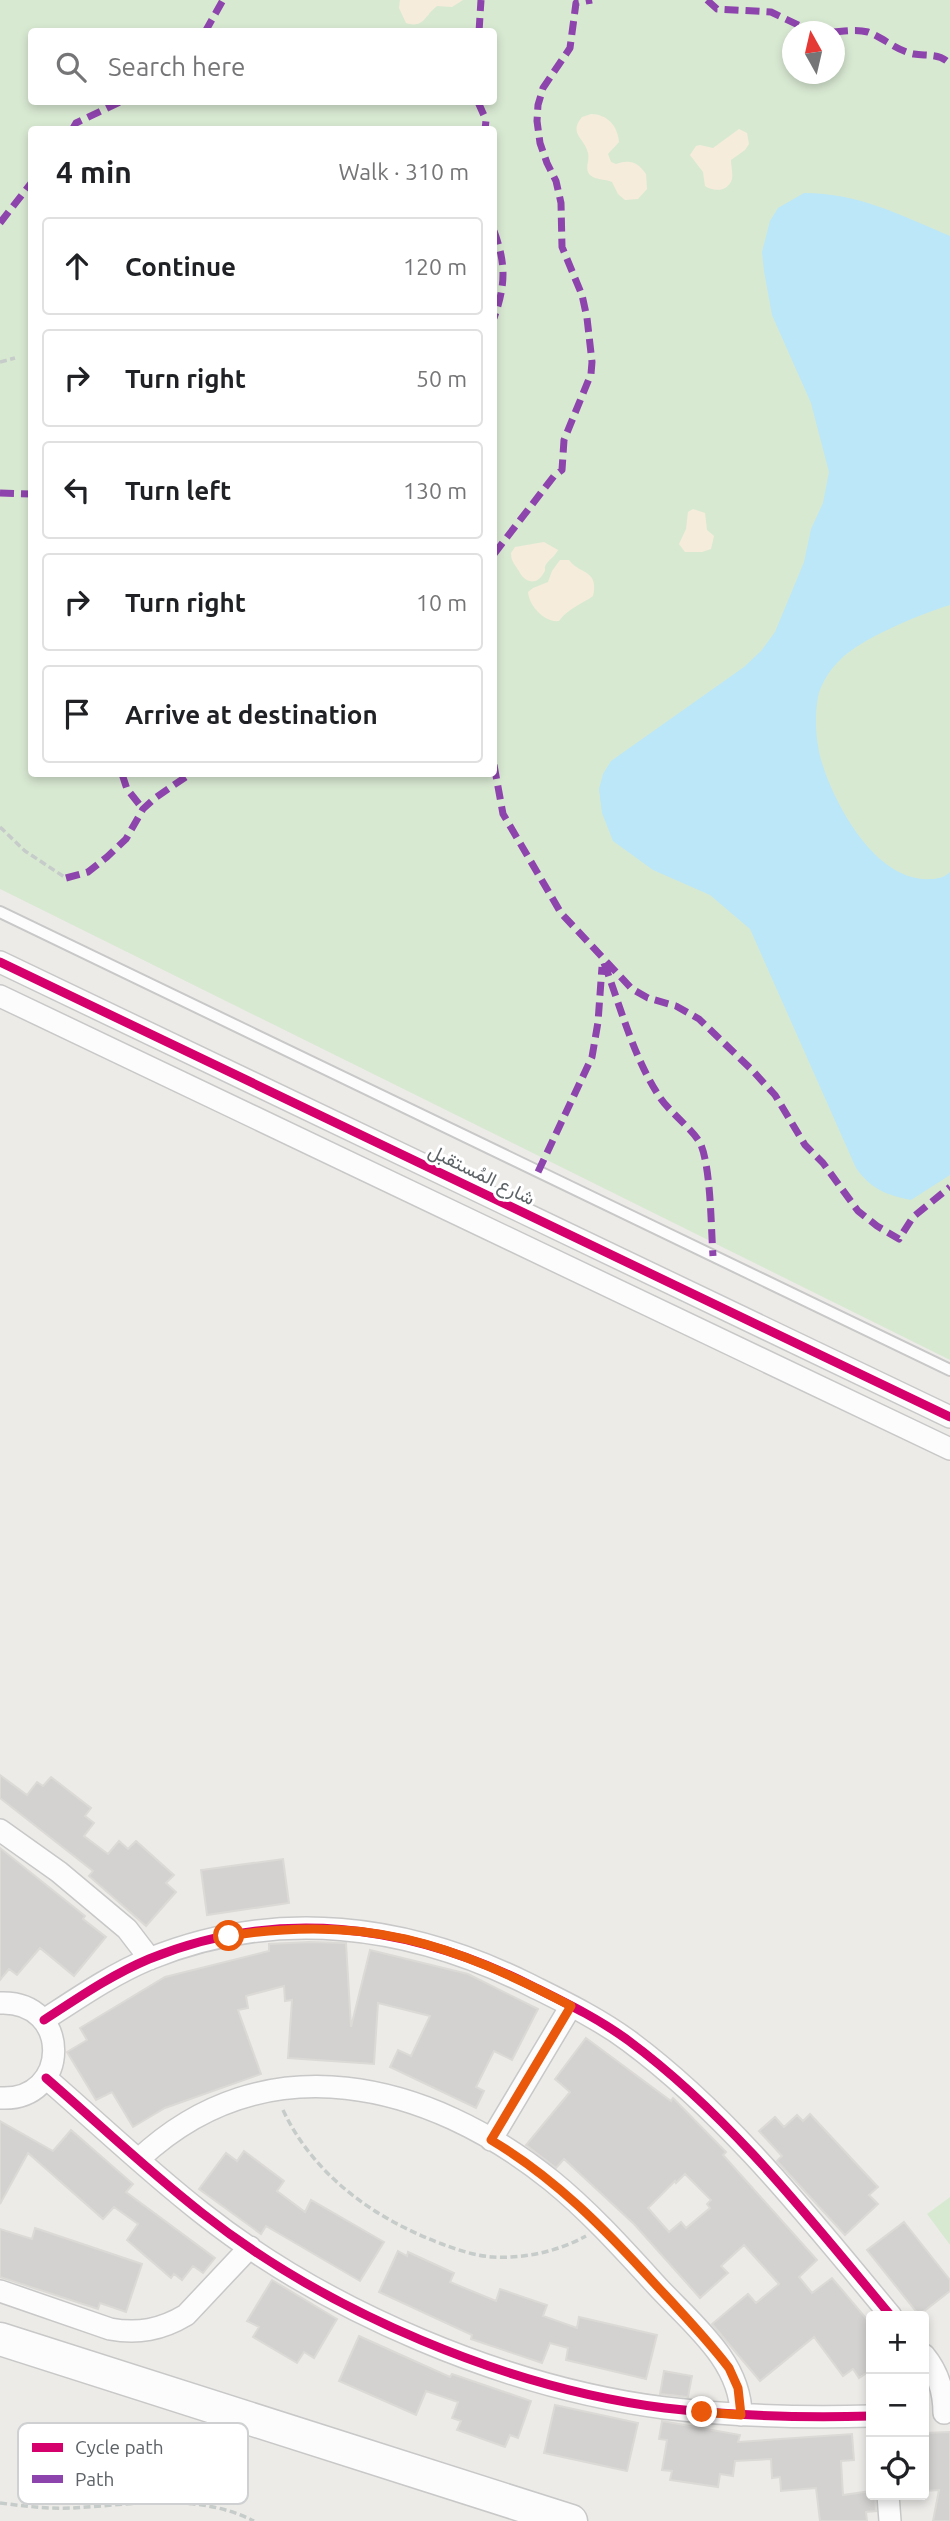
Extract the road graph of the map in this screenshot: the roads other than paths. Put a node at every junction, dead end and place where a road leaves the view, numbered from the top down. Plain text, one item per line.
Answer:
1 (0, 912) edge
2 (0, 962) edge
3 (0, 996) edge
4 (950, 1370) edge
5 (950, 1416) edge
6 (950, 1449) edge
7 (0, 1830) edge
8 (150, 1959) junction
9 (0, 2003) edge
10 (571, 2006) junction
11 (44, 2020) junction
12 (46, 2078) junction
13 (0, 2098) edge
14 (491, 2140) junction
15 (139, 2159) junction
16 (250, 2247) junction
17 (0, 2291) edge
18 (887, 2311) edge
19 (0, 2339) edge
20 (929, 2362) edge
21 (939, 2413) edge
22 (741, 2415) junction
23 (866, 2416) edge
24 (888, 2500) edge
25 (571, 2521) edge
26 (890, 2521) edge

1 - 4 lane
2 - 5 street, شارع المُستقبل
3 - 6 street
7 - 8 street
8 - 10 street
8 - 11 street
9 - 11 street
10 - 14 street
10 - 18 street
11 - 12 street
12 - 13 street
12 - 15 street
14 - 15 street
14 - 22 street
15 - 16 street
16 - 17 street
16 - 22 street
19 - 25 street
20 - 21 street
22 - 23 street
24 - 26 street

